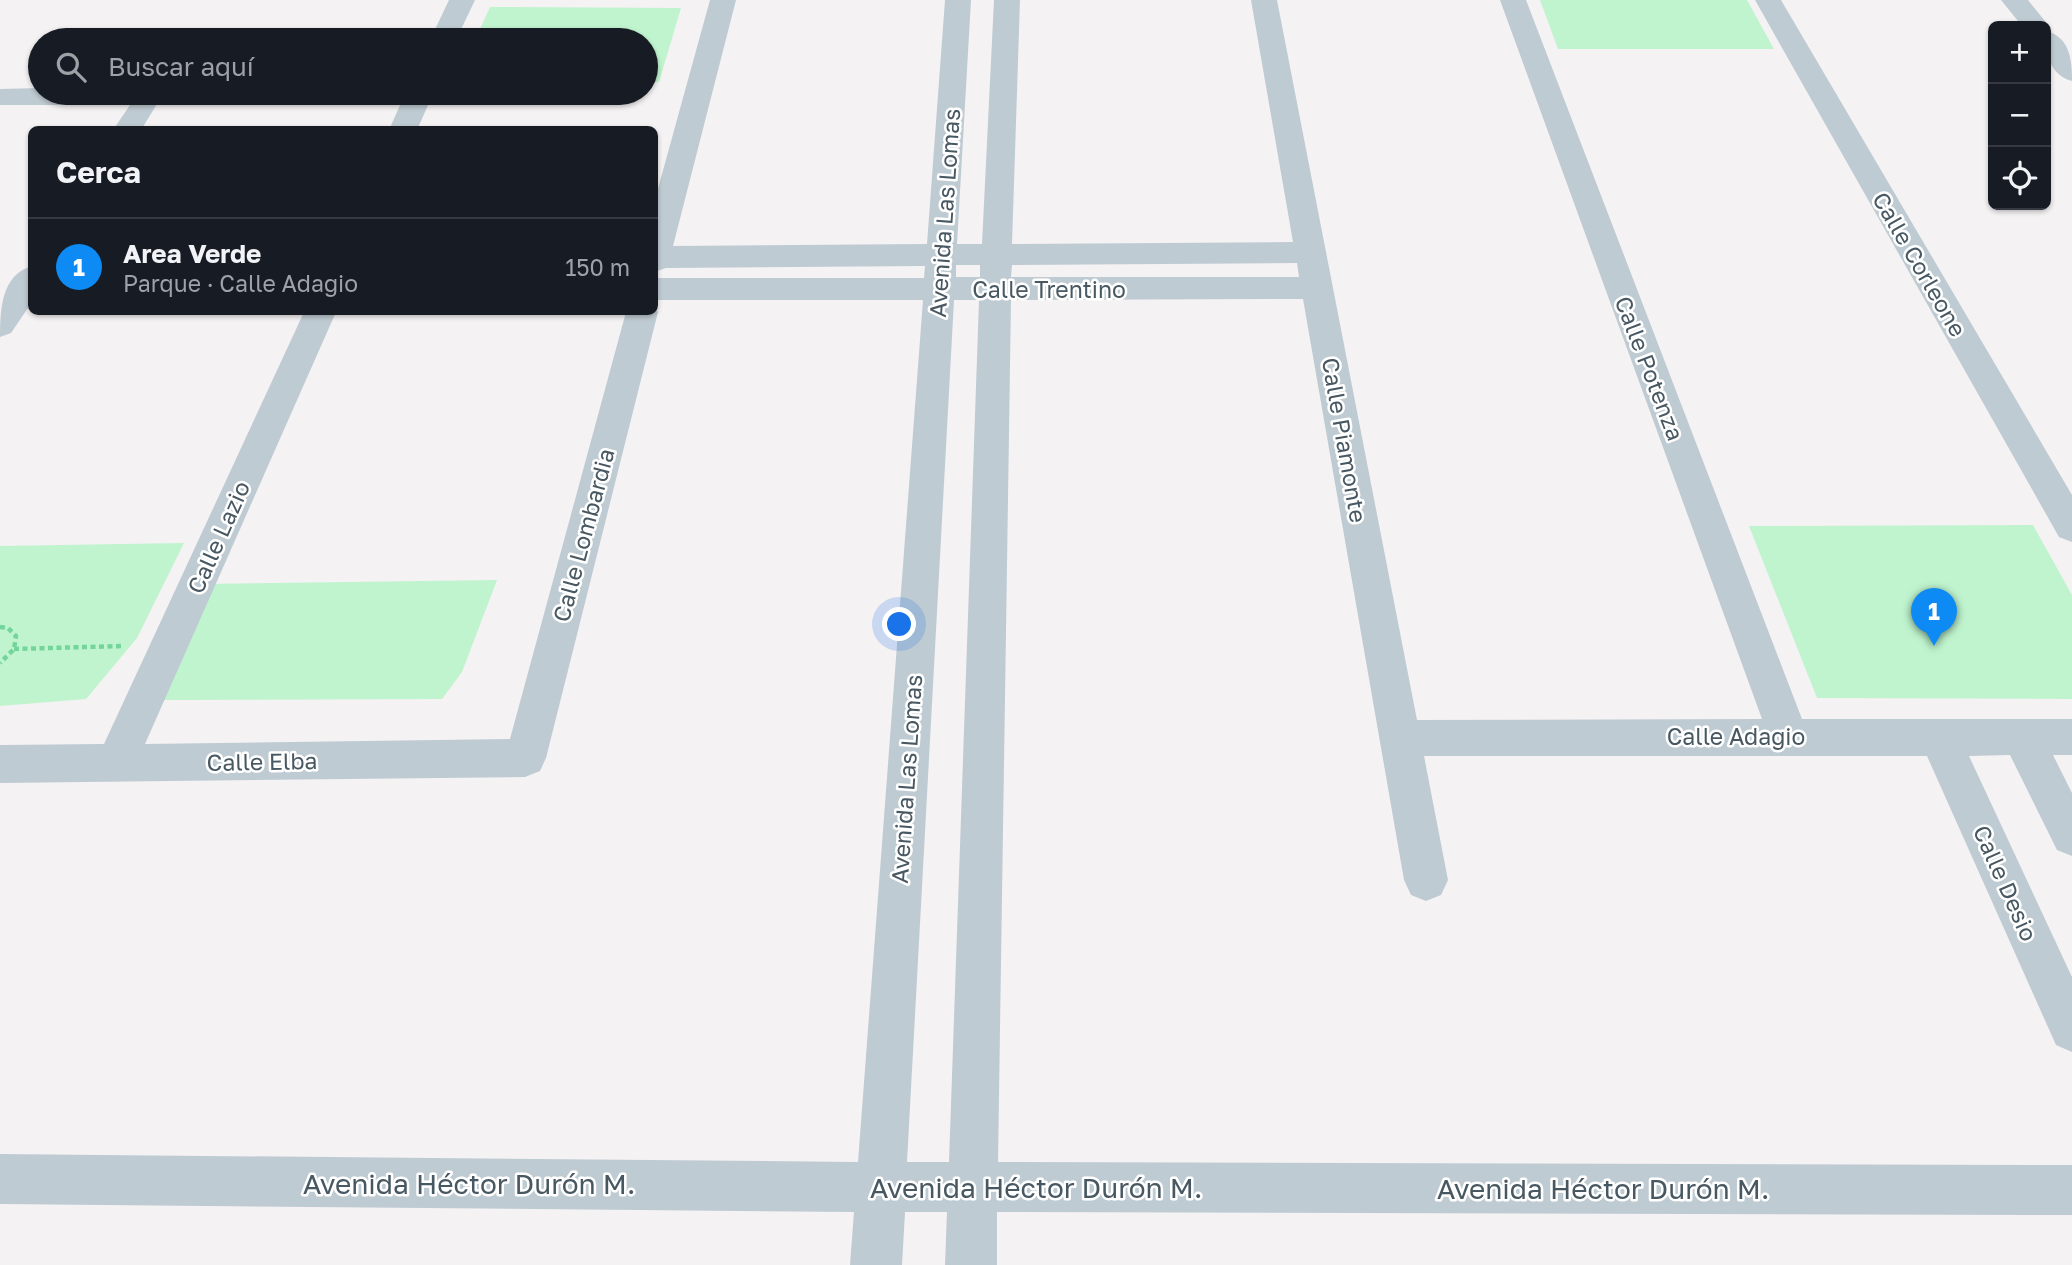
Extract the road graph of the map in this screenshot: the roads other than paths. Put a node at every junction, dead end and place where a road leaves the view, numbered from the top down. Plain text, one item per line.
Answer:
1 (461, 0) edge
2 (723, 0) edge
3 (958, 0) edge
4 (1007, 0) edge
5 (1264, 0) edge
6 (1513, 0) edge
7 (1768, 0) edge
8 (2014, 0) edge
9 (2032, 21) edge
10 (448, 28) edge
11 (2051, 46) edge
12 (2072, 74) edge
13 (0, 97) edge
14 (28, 97) edge
15 (143, 105) edge
16 (414, 105) edge
17 (130, 126) edge
18 (405, 126) edge
19 (658, 248) edge
20 (1310, 253) junction
21 (658, 259) edge
22 (940, 272) junction
23 (996, 272) junction
24 (28, 282) edge
25 (1317, 288) junction
26 (658, 289) edge
27 (319, 315) edge
28 (641, 315) edge
29 (0, 325) edge
30 (2072, 527) edge
31 (1788, 735) junction
32 (1939, 736) junction
33 (2022, 737) junction
34 (2072, 737) edge
35 (1400, 738) junction
36 (525, 758) joint
37 (116, 763) junction
38 (0, 764) edge
39 (2072, 836) edge
40 (1426, 880) dead end
41 (2072, 1029) edge
42 (0, 1179) edge
43 (972, 1186) junction
44 (879, 1187) junction
45 (2072, 1189) edge
46 (876, 1265) edge
47 (971, 1265) edge

1 - 10 street
2 - 19 street
3 - 22 street, Avenida Las Lomas
4 - 23 street
5 - 20 street, Calle Piamonte
6 - 31 street, Calle Potenza
7 - 30 street, Calle Corleone
8 - 9 street
11 - 12 street
13 - 14 street
15 - 17 street
16 - 18 street
20 - 23 street, Calle Trentino
20 - 25 street, Calle Piamonte
21 - 22 street, Calle Trentino
22 - 23 street, Calle Trentino
22 - 26 street, Calle Trentino
22 - 44 street, Avenida Las Lomas
23 - 25 street, Calle Trentino
23 - 43 street
24 - 29 street
25 - 35 street, Calle Piamonte
27 - 37 street, Calle Lazio
28 - 36 street, Calle Lombardia
31 - 32 street, Calle Adagio
31 - 35 street, Calle Adagio
32 - 33 street, Calle Adagio
32 - 41 street, Calle Desio
33 - 34 street, Calle Adagio
33 - 39 street
35 - 40 street, Calle Piamonte
36 - 37 street, Calle Elba
37 - 38 street, Calle Elba
42 - 44 street, Avenida Héctor Durón M.
43 - 44 street, Avenida Héctor Durón M.
43 - 45 street, Avenida Héctor Durón M.
43 - 47 street
44 - 46 street, Avenida Las Lomas

